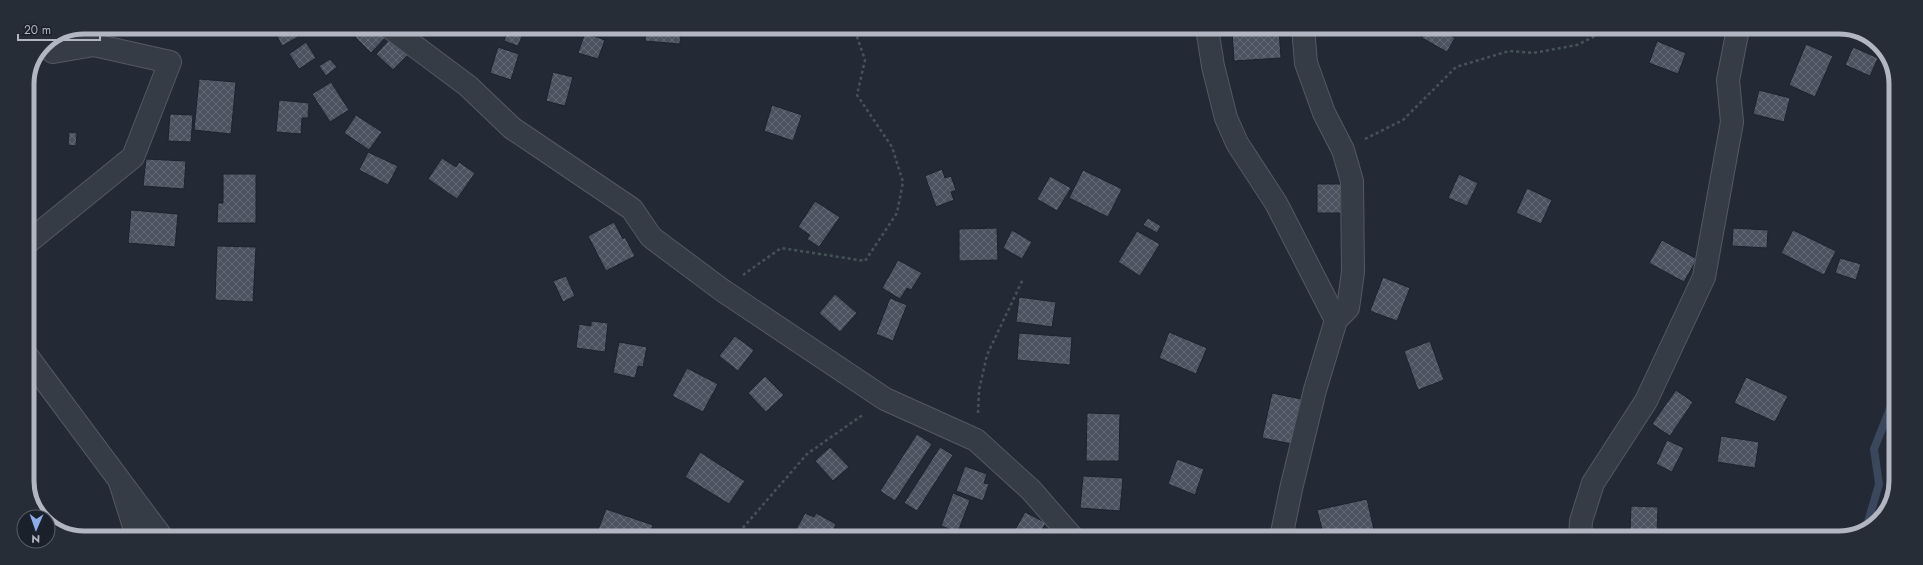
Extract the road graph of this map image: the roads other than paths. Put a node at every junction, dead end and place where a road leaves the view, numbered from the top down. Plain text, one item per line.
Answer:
1 (398, 34) edge
2 (1208, 34) edge
3 (1304, 34) edge
4 (1737, 34) edge
5 (53, 52) dead end
6 (34, 237) edge
7 (1336, 320) junction
8 (34, 365) edge
9 (119, 480) junction
10 (135, 531) edge
11 (157, 531) edge
12 (1067, 531) edge
13 (1282, 531) edge
14 (1580, 531) edge

1 - 12 street
2 - 7 street
3 - 7 street
4 - 14 street
5 - 6 street
7 - 13 street
8 - 9 street
9 - 10 street
9 - 11 street

